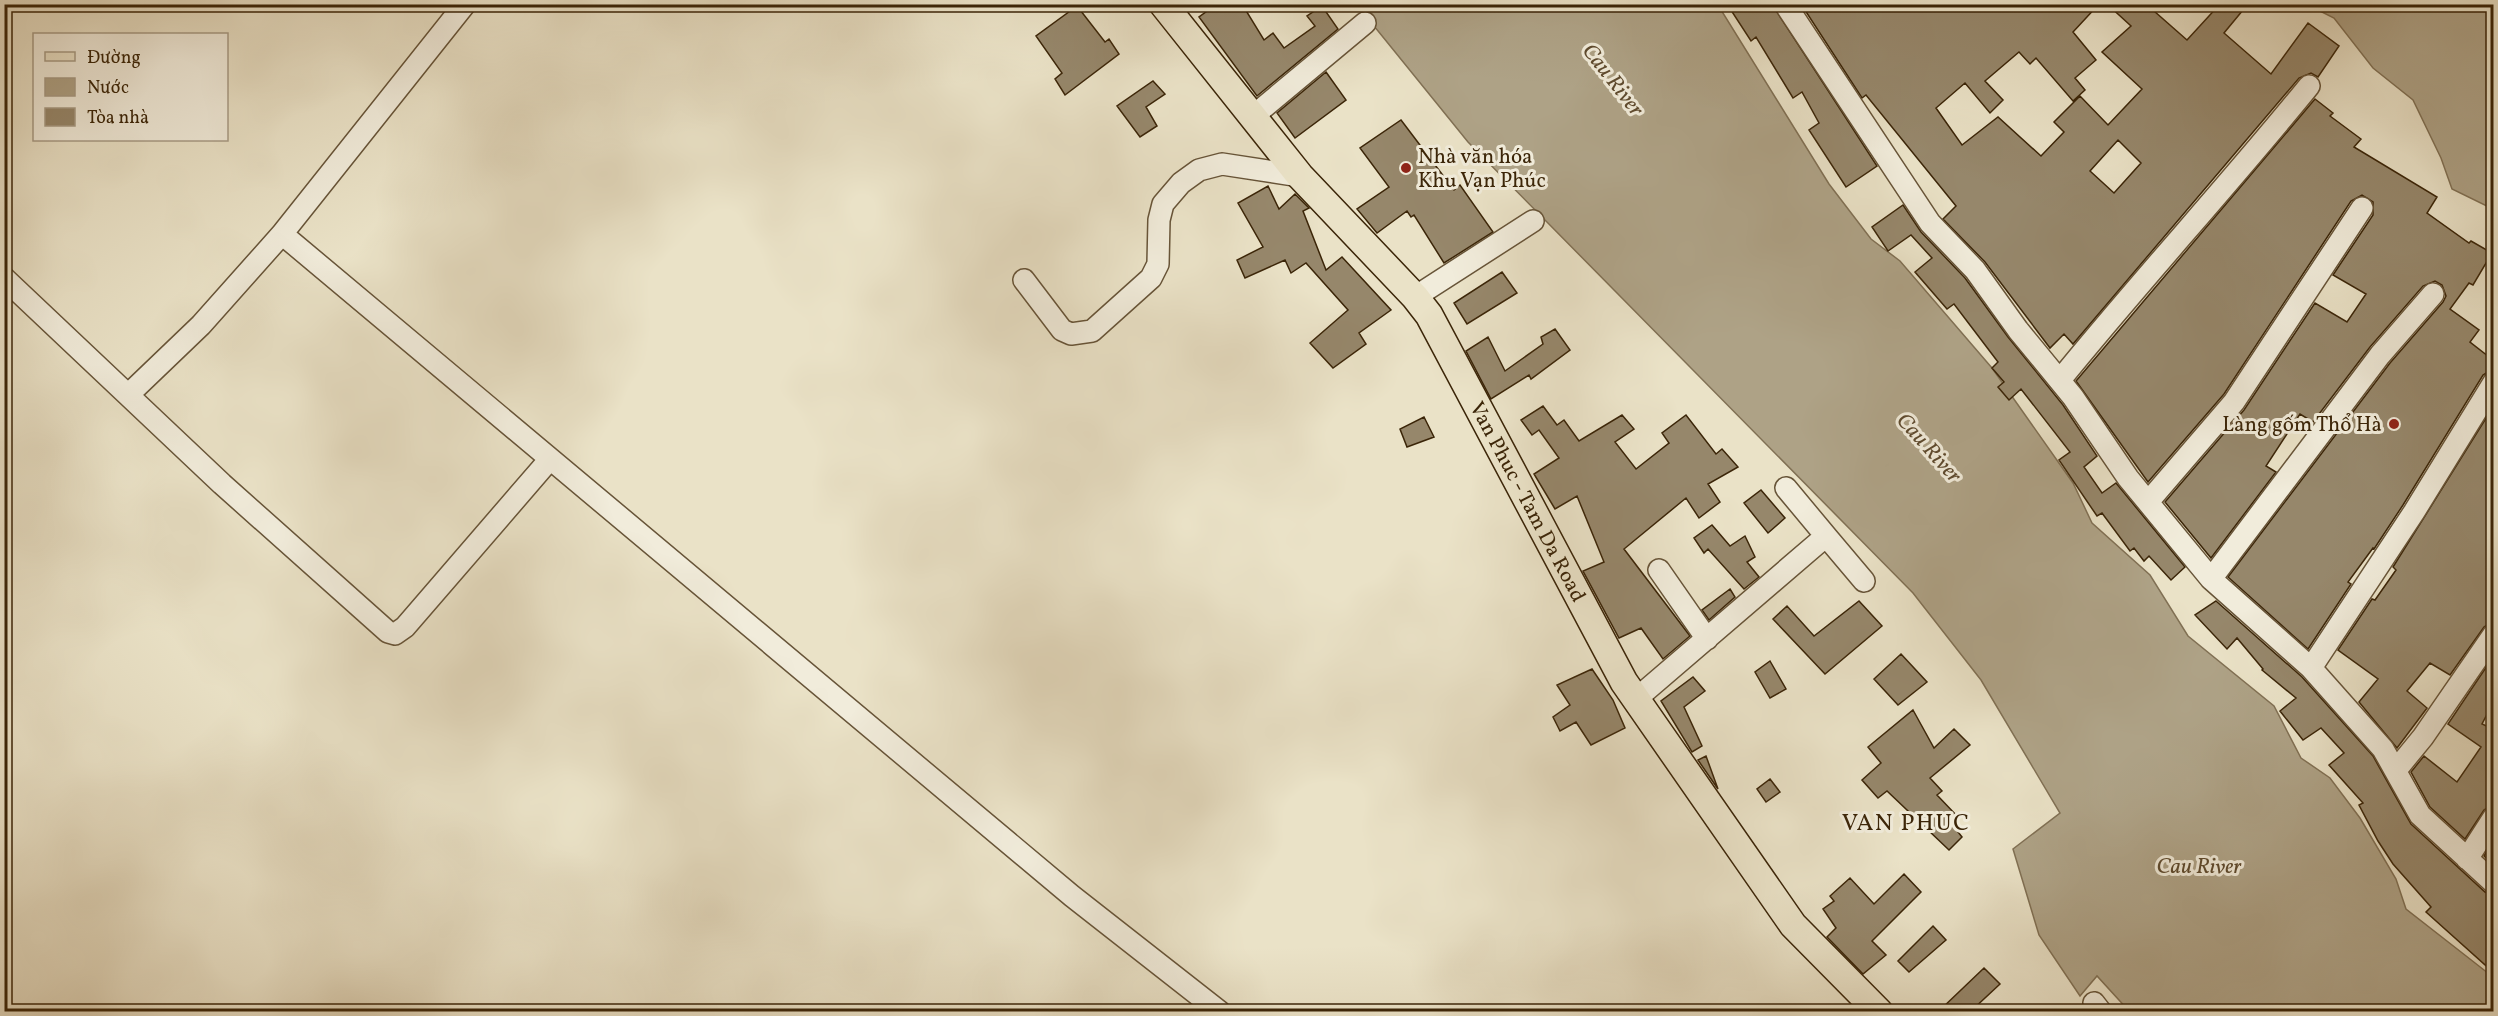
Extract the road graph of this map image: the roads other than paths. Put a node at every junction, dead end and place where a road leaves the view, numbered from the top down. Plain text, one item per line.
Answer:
1 (465, 4) edge
2 (1163, 4) edge
3 (1785, 4) edge
4 (1365, 23) dead end
5 (2309, 86) dead end
6 (1252, 117) junction
7 (1300, 176) junction
8 (2362, 208) dead end
9 (1533, 221) dead end
10 (282, 234) junction
11 (4, 278) edge
12 (1024, 280) dead end
13 (2433, 294) dead end
14 (1415, 297) junction
15 (2060, 380) junction
16 (2493, 382) edge
17 (128, 395) junction
18 (550, 459) junction
19 (1786, 488) dead end
20 (2148, 502) junction
21 (1826, 536) junction
22 (1659, 570) dead end
23 (2211, 579) junction
24 (1864, 581) dead end
25 (2493, 634) edge
26 (1707, 639) junction
27 (2311, 668) junction
28 (1636, 699) junction
29 (2396, 770) junction
30 (2493, 817) edge
31 (2467, 859) junction
32 (2493, 884) edge
33 (1220, 1011) edge
34 (1879, 1011) edge

1 - 10 street
2 - 6 main road, Van Phuc - Tam Da Road
3 - 15 street
4 - 6 street
5 - 15 street
6 - 7 main road, Van Phuc - Tam Da Road
7 - 12 street
7 - 14 main road, Van Phuc - Tam Da Road
8 - 20 street
9 - 14 street
10 - 17 street
10 - 18 street
11 - 17 street
13 - 23 street
14 - 28 main road, Van Phuc - Tam Da Road
15 - 20 street
16 - 27 street
17 - 18 street
18 - 33 street
19 - 21 street
20 - 23 street
21 - 24 street
21 - 26 street
22 - 26 street
23 - 27 street
25 - 29 street
26 - 28 street
27 - 29 street
28 - 34 main road, Van Phuc - Tam Da Road
29 - 31 street
30 - 31 street
31 - 32 street

